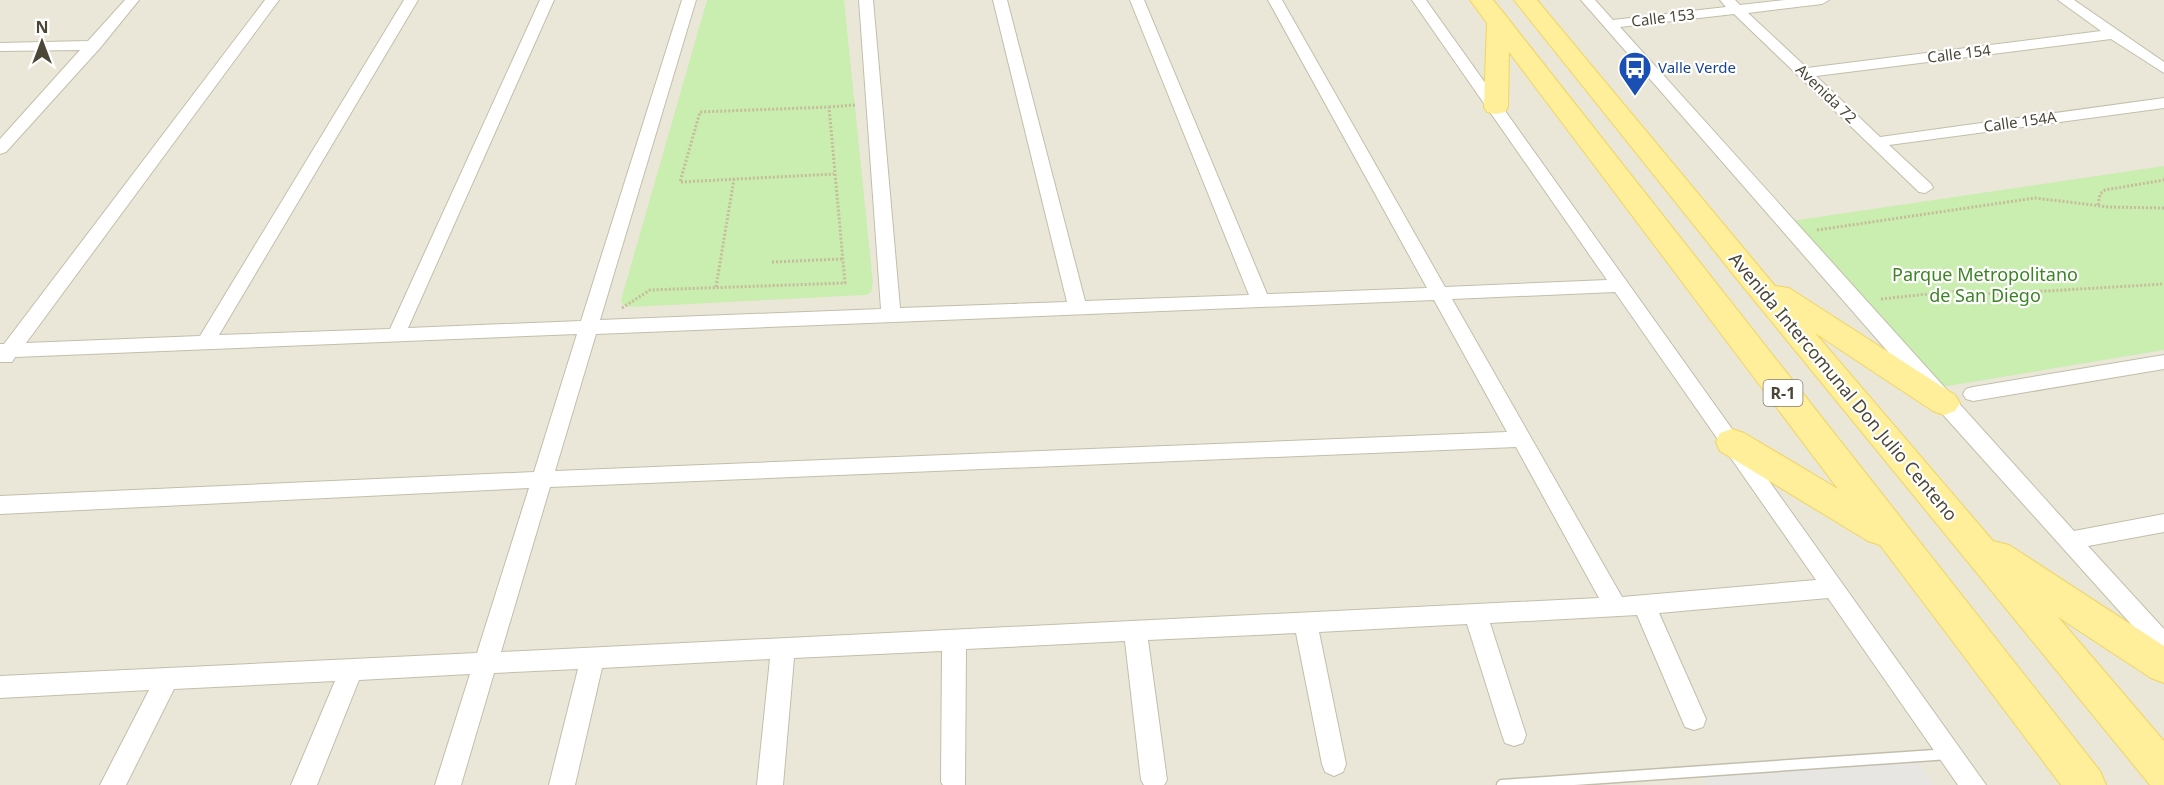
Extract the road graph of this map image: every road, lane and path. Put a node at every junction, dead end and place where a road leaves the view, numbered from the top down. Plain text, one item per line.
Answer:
1 (132, 0) edge
2 (272, 0) edge
3 (411, 0) edge
4 (547, 0) edge
5 (689, 0) edge
6 (866, 0) edge
7 (999, 0) edge
8 (1137, 0) edge
9 (1275, 0) edge
10 (1419, 0) edge
11 (1526, 0) edge
12 (1588, 0) edge
13 (1822, 0) edge
14 (2065, 0) edge
15 (1732, 5) edge
16 (1489, 11) edge
17 (1611, 24) junction
18 (2114, 34) junction
19 (95, 45) junction
20 (0, 47) edge
21 (2164, 69) edge
22 (1804, 73) junction
23 (2164, 103) edge
24 (874, 104) junction
25 (829, 107) junction
26 (1496, 107) junction
27 (6, 135) edge
28 (1877, 142) junction
29 (0, 149) edge
30 (834, 174) junction
31 (734, 179) junction
32 (2164, 180) edge
33 (1925, 188) dead end
34 (2098, 205) junction
35 (2164, 208) edge
36 (1795, 233) junction
37 (842, 258) junction
38 (772, 262) dead end
39 (1751, 277) junction
40 (2164, 284) edge
41 (1620, 286) junction
42 (716, 287) junction
43 (1440, 293) junction
44 (1260, 300) junction
45 (1855, 302) junction
46 (1078, 308) junction
47 (891, 315) junction
48 (590, 327) junction
49 (396, 335) junction
50 (206, 342) junction
51 (3, 355) edge
52 (2164, 362) edge
53 (1973, 394) dead end
54 (1944, 403) junction
55 (1521, 439) junction
56 (1732, 442) junction
57 (543, 479) junction
58 (0, 505) edge
59 (2164, 523) edge
60 (1964, 532) junction
61 (1895, 540) junction
62 (2070, 541) junction
63 (1834, 588) junction
64 (1644, 604) junction
65 (1616, 607) junction
66 (1475, 613) junction
67 (1305, 621) junction
68 (1135, 630) junction
69 (954, 639) junction
70 (2164, 645) edge
71 (783, 647) junction
72 (593, 656) junction
73 (488, 662) junction
74 (2164, 666) edge
75 (352, 669) junction
76 (167, 679) junction
77 (0, 687) edge
78 (1694, 719) dead end
79 (1514, 735) dead end
80 (1951, 753) junction
81 (1334, 764) dead end
82 (2164, 771) edge
83 (1154, 780) dead end
84 (954, 782) dead end
85 (113, 785) edge
86 (304, 785) edge
87 (448, 785) edge
88 (562, 785) edge
89 (770, 785) edge
90 (1502, 785) edge
91 (1973, 785) edge
92 (2086, 785) edge

1 - 19 street
2 - 51 street
3 - 50 street
4 - 49 street
5 - 48 street
6 - 24 street
7 - 46 street
8 - 44 street
9 - 43 street
10 - 26 street
11 - 39 main road, Avenida Intercomunal Don Julio Centeno / R-1
12 - 17 street
13 - 15 street, Calle 153
14 - 18 street
15 - 17 street, Calle 153
15 - 22 street, Avenida 72
16 - 26 main road
16 - 61 main road, R-1
17 - 36 street
18 - 21 street
18 - 22 street, Calle 154
19 - 20 street
19 - 27 street
22 - 28 street, Avenida 72
23 - 28 street, Calle 154A
24 - 25 path
24 - 47 street
25 - 30 path
25 - 31 path
26 - 41 street
27 - 29 street
28 - 33 street, Avenida 72
30 - 31 path
30 - 37 path
31 - 42 path
32 - 34 path
34 - 35 path
34 - 36 path
36 - 45 street
37 - 38 path
37 - 42 path
39 - 54 main road
39 - 60 main road, Avenida Intercomunal Don Julio Centeno / R-1
40 - 45 path
41 - 43 street
41 - 56 street
42 - 48 path
43 - 44 street
43 - 55 street
44 - 46 street
45 - 54 street
46 - 47 street
47 - 48 street
48 - 49 street
48 - 57 street
49 - 50 street
50 - 51 street
52 - 53 street
54 - 62 street
55 - 57 street
55 - 65 street
56 - 61 main road
56 - 63 street
57 - 58 street
57 - 73 street
59 - 62 street
60 - 74 main road
60 - 82 main road, Avenida Intercomunal Don Julio Centeno / R-1
61 - 92 main road, R-1
62 - 70 street
63 - 64 street
63 - 80 street
64 - 65 street
64 - 78 street
65 - 66 street
66 - 67 street
66 - 79 street
67 - 68 street
67 - 81 street
68 - 69 street
68 - 83 street
69 - 71 street
69 - 84 street
71 - 72 street
71 - 89 street
72 - 73 street
72 - 88 street
73 - 75 street
73 - 87 street
75 - 76 street
75 - 86 street
76 - 77 street
76 - 85 street
80 - 90 lane
80 - 91 street

